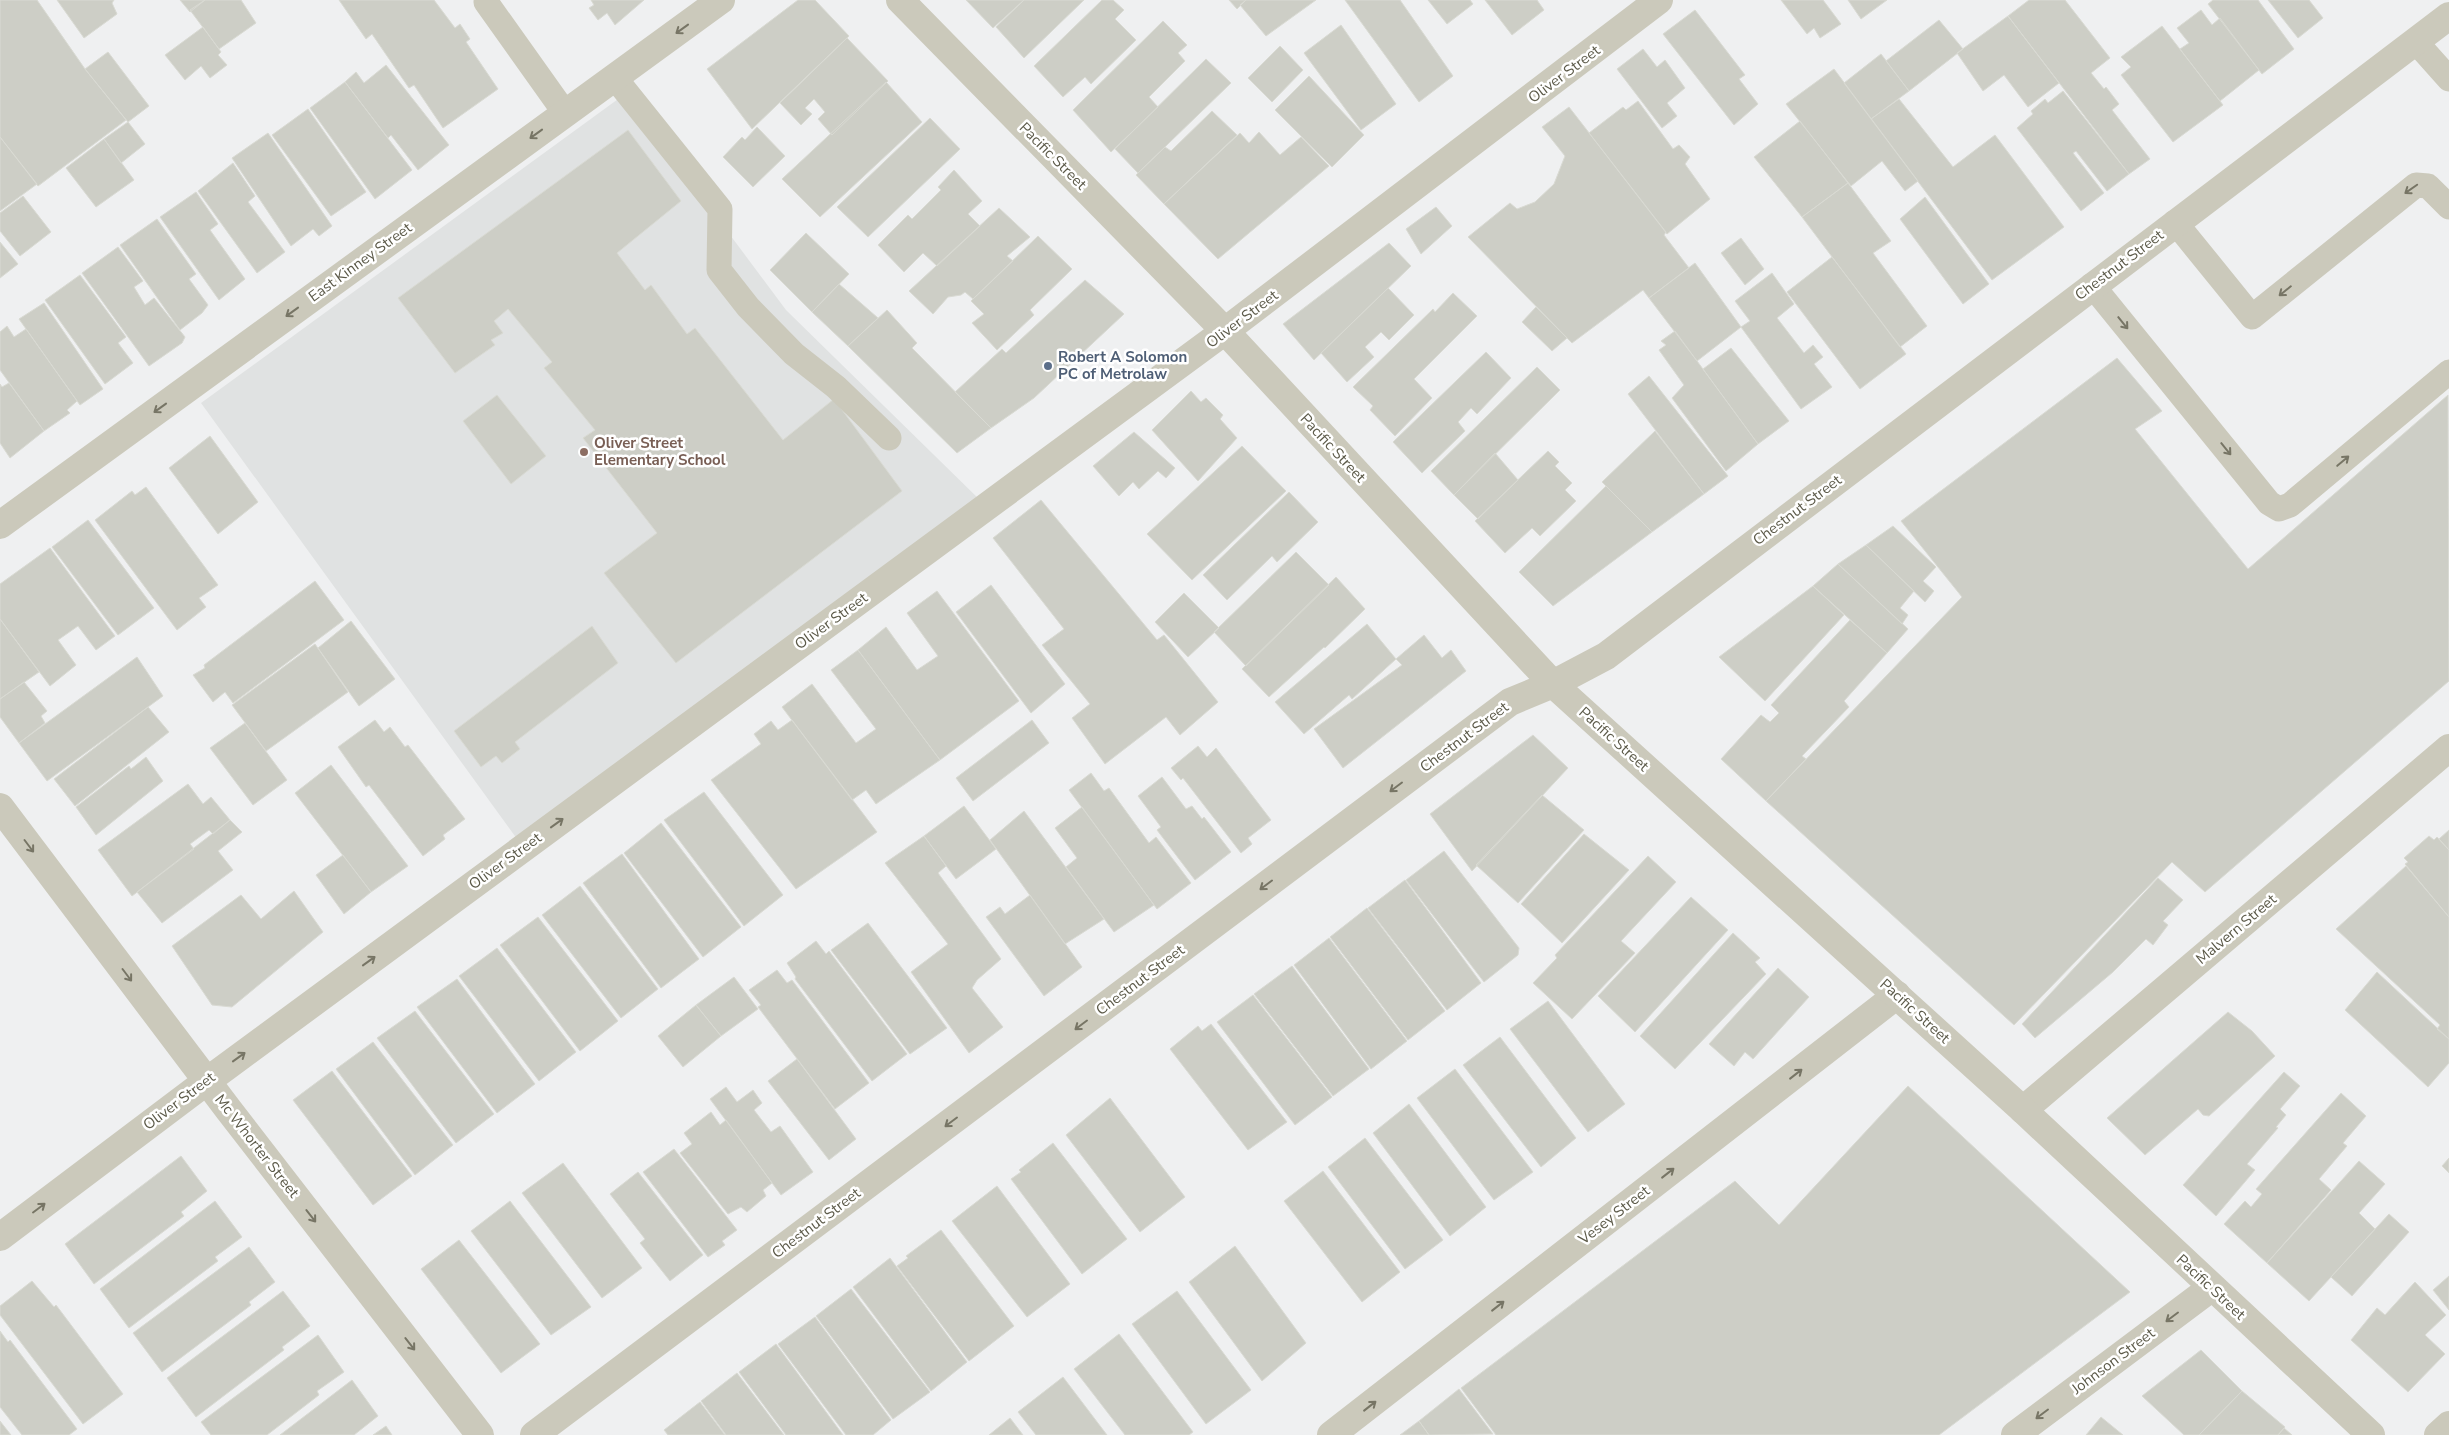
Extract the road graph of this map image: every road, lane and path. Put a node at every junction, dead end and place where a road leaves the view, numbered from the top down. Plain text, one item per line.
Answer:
1 (722, 0) edge
2 (900, 0) edge
3 (1659, 0) edge
4 (486, 2) dead end
5 (2449, 16) edge
6 (2416, 42) junction
7 (615, 78) junction
8 (2449, 79) edge
9 (565, 113) junction
10 (2449, 207) edge
11 (2175, 222) junction
12 (2092, 286) junction
13 (1225, 331) junction
14 (2449, 372) edge
15 (889, 438) dead end
16 (0, 525) edge
17 (1553, 684) junction
18 (2449, 748) edge
19 (0, 807) edge
20 (1897, 995) junction
21 (207, 1081) junction
22 (2023, 1110) junction
23 (0, 1237) edge
24 (2211, 1288) junction
25 (2449, 1425) edge
26 (480, 1435) edge
27 (534, 1435) edge
28 (1331, 1435) edge
29 (2015, 1435) edge
30 (2371, 1435) edge
31 (2438, 1435) edge

1 -> 7 street, East Kinney Street
2 - 13 street, Pacific Street
3 - 13 street, Oliver Street
4 - 9 lane
5 - 6 street, Chestnut Street
6 - 8 lane
6 - 11 street, Chestnut Street
7 - 9 street, East Kinney Street
7 - 15 lane
9 -> 16 street, East Kinney Street
10 -> 11 lane
11 - 12 street, Chestnut Street
12 -> 14 lane
12 - 17 street, Chestnut Street
13 - 17 street, Pacific Street
21 -> 13 street, Oliver Street
17 - 20 street, Pacific Street
17 -> 27 street, Chestnut Street
18 - 22 street, Malvern Street
19 -> 21 street, Mc Whorter Street
20 - 22 street, Pacific Street
28 -> 20 street, Vesey Street
23 -> 21 street, Oliver Street
21 -> 26 street, Mc Whorter Street
22 - 24 street, Pacific Street
24 -> 29 street, Johnson Street
24 - 30 street, Pacific Street
25 - 31 street

